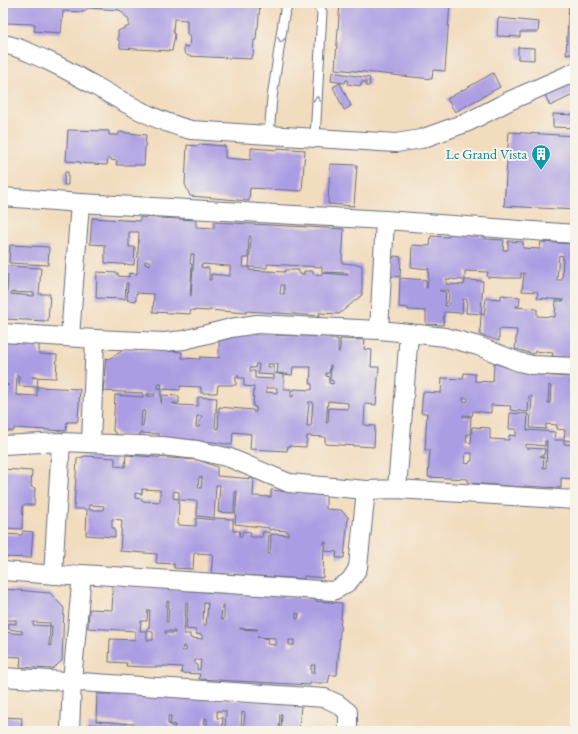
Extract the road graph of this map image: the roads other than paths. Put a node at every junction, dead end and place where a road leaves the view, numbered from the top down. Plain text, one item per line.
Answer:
1 (290, 3) edge
2 (316, 3) edge
3 (3, 44) edge
4 (575, 72) edge
5 (269, 135) junction
6 (314, 138) junction
7 (3, 197) edge
8 (80, 203) junction
9 (385, 220) junction
10 (575, 234) edge
11 (379, 330) junction
12 (3, 333) edge
13 (408, 333) junction
14 (70, 337) junction
15 (95, 339) junction
16 (575, 367) edge
17 (61, 442) junction
18 (91, 443) junction
19 (3, 445) edge
20 (397, 489) junction
21 (366, 490) junction
22 (575, 500) edge
23 (3, 571) edge
24 (82, 574) junction
25 (53, 575) junction
26 (3, 677) edge
27 (72, 681) junction
28 (70, 731) edge
29 (348, 731) edge

1 -> 5 lane
6 -> 2 lane
3 - 5 street
4 - 6 street
5 - 6 street
7 - 8 street
8 - 9 street
8 - 14 street
9 - 10 street
9 - 11 street
11 - 13 street
11 - 15 street
12 - 14 street
13 - 16 street
13 - 20 street
14 - 15 street
15 - 18 street
17 - 18 street
17 - 19 street
17 - 25 street
18 - 21 street
20 - 21 street
20 - 22 street
21 - 24 street
23 - 25 street
24 - 25 street
24 - 27 street
26 - 27 street
27 - 28 street
27 - 29 street

